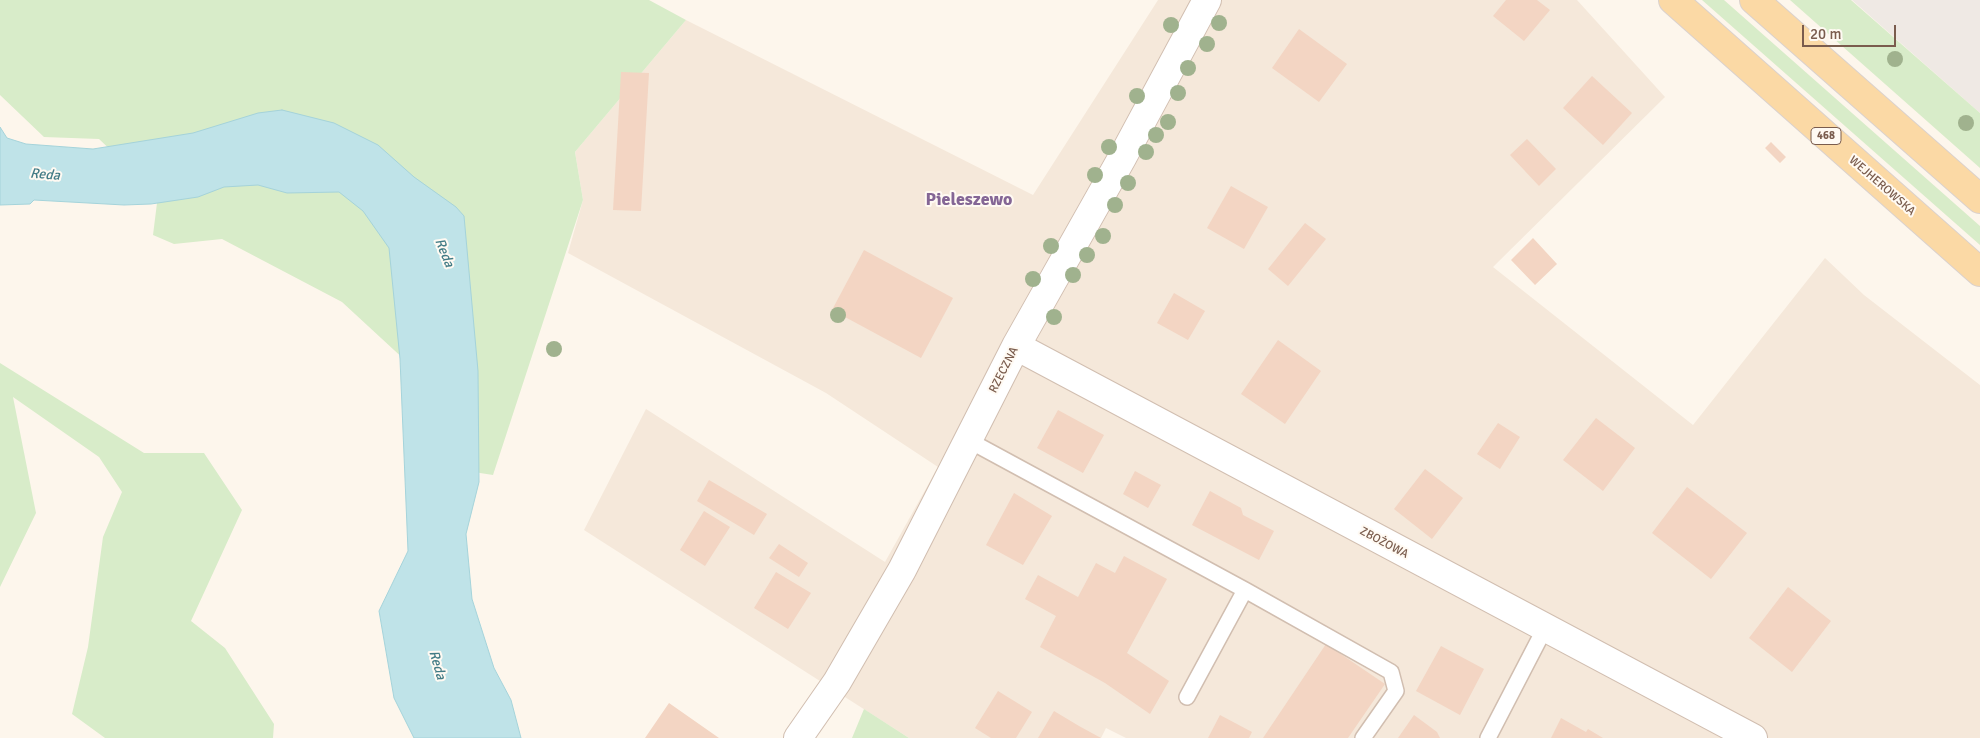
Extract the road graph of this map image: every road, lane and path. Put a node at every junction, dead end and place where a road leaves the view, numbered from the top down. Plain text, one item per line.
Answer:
1 (1207, 0) edge
2 (1673, 0) edge
3 (1754, 0) edge
4 (1980, 199) edge
5 (1980, 272) edge
6 (1016, 346) junction
7 (968, 440) junction
8 (1245, 590) junction
9 (1545, 628) junction
10 (1187, 697) dead end
11 (798, 738) edge
12 (1363, 738) edge
13 (1488, 738) edge
14 (1753, 738) edge

1 - 6 street, RZECZNA
2 - 5 main road, WEJHEROWSKA / 468
3 - 4 main road
6 - 7 street, RZECZNA
6 - 9 street, ZBOŻOWA
7 - 8 lane
7 - 11 street, RZECZNA
8 - 10 lane
8 - 12 lane
9 - 13 lane
9 - 14 street, ZBOŻOWA

